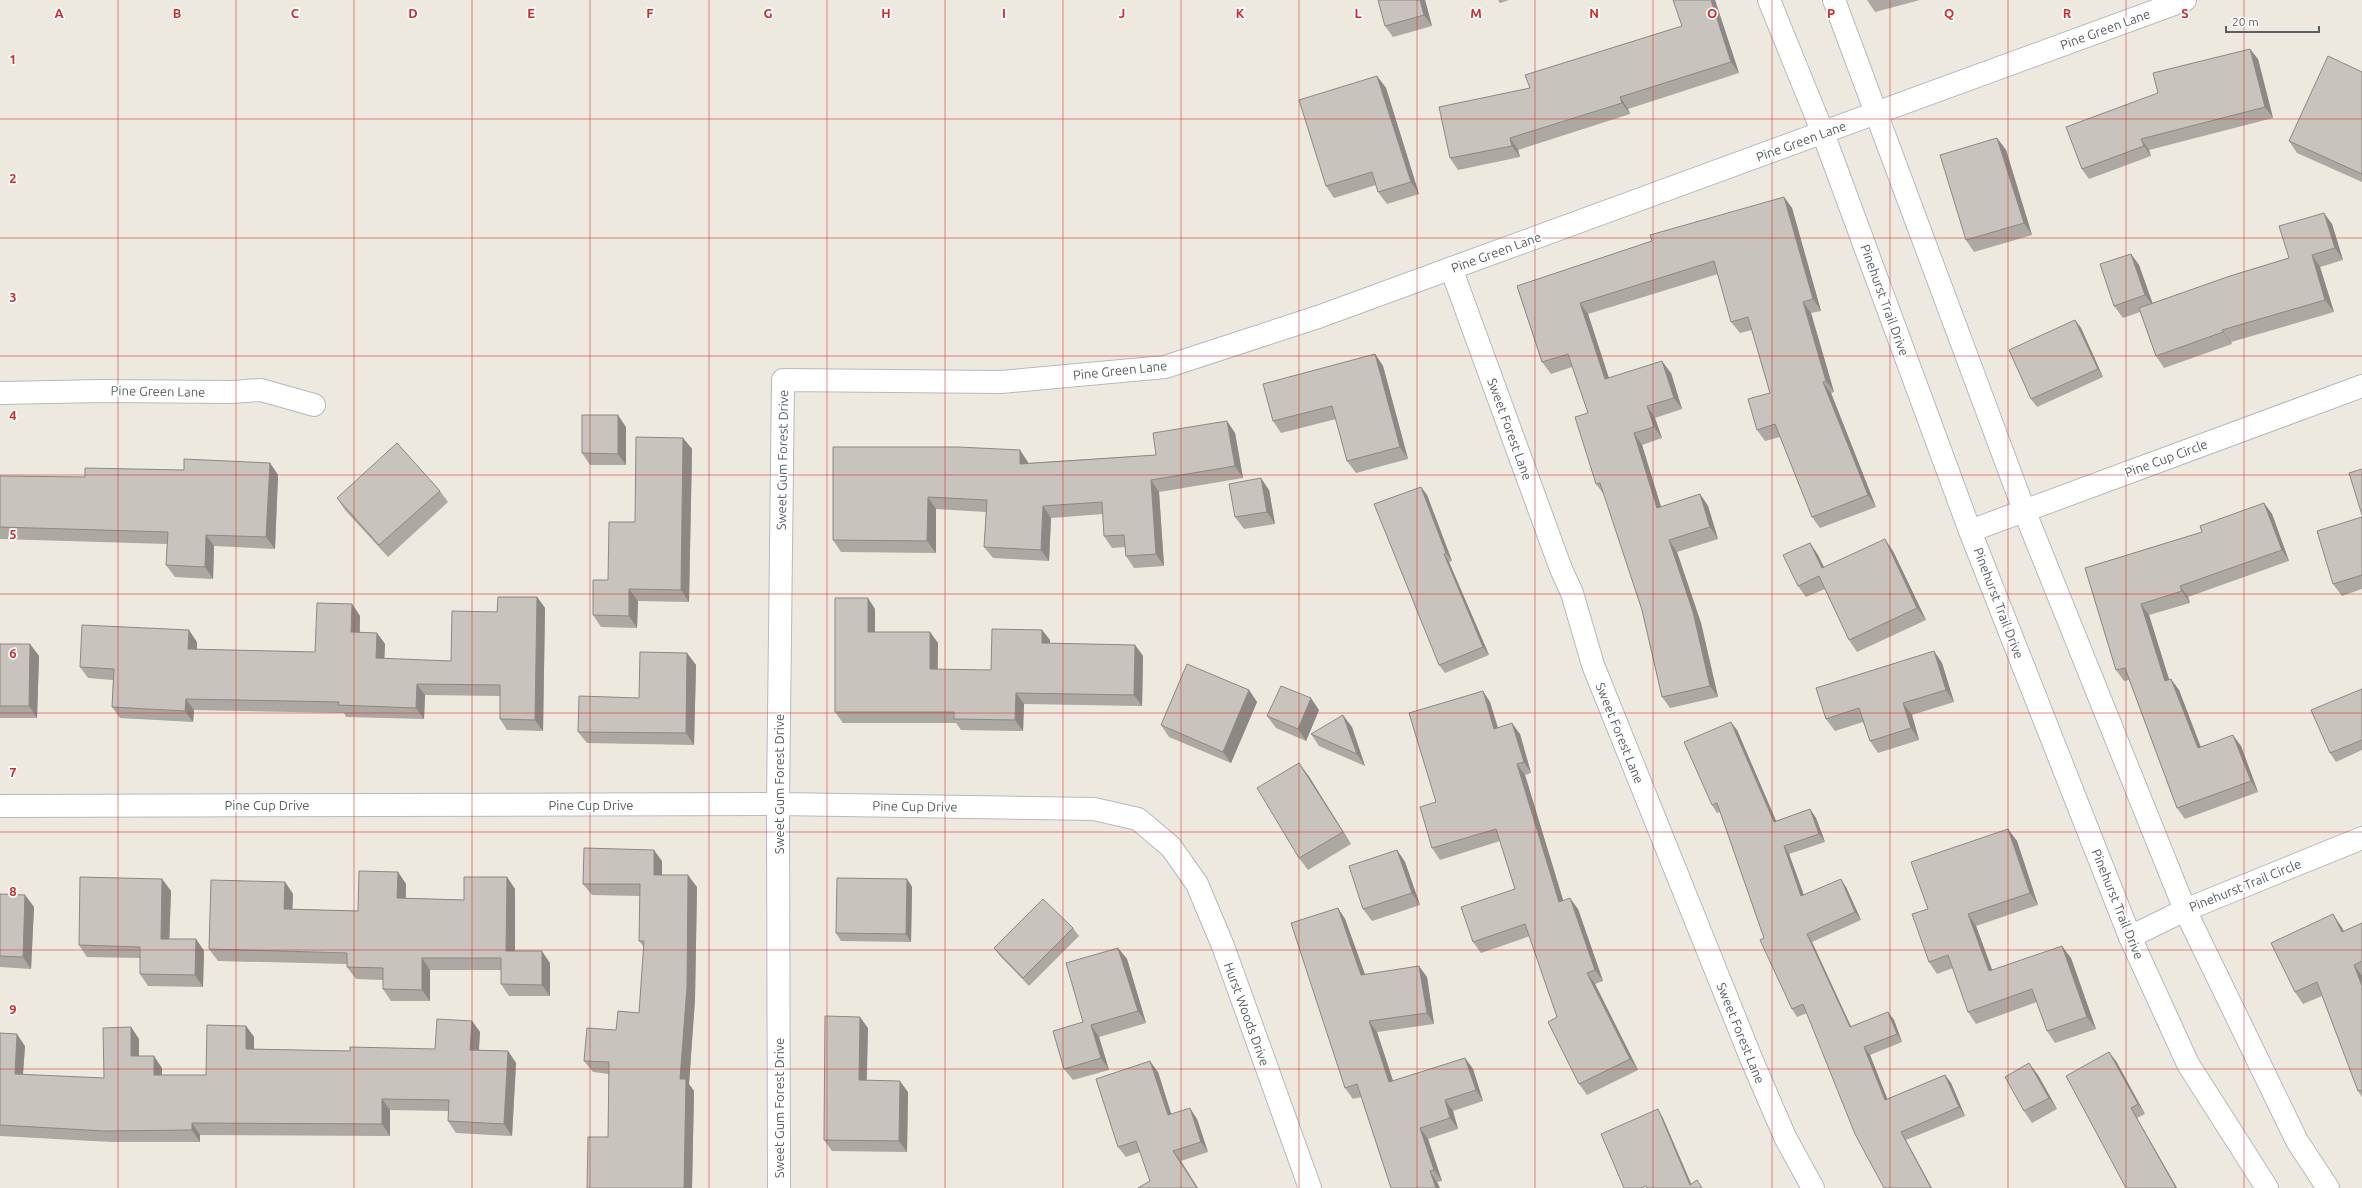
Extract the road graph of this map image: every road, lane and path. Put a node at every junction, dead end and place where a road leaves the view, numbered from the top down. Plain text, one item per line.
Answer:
1 (1769, 0) edge
2 (1834, 0) edge
3 (2185, 0) edge
4 (1876, 112) junction
5 (1823, 133) junction
6 (1451, 268) junction
7 (783, 380) joint
8 (2362, 386) edge
9 (0, 393) edge
10 (314, 405) dead end
11 (2024, 510) junction
12 (1970, 530) junction
13 (778, 804) junction
14 (0, 806) edge
15 (2362, 838) edge
16 (1172, 847) joint
17 (2185, 910) junction
18 (2130, 937) junction
19 (779, 1188) edge
20 (1310, 1188) edge
21 (1813, 1188) edge
22 (2267, 1188) edge
23 (2328, 1188) edge

1 - 5 street, Pinehurst Trail Drive
2 - 4 street
3 - 4 street, Pine Green Lane
4 - 5 street, Pine Green Lane
4 - 11 street
5 - 6 street, Pine Green Lane
5 - 12 street, Pinehurst Trail Drive
6 - 7 street, Pine Green Lane
6 - 21 street, Sweet Forest Lane
7 - 13 street, Sweet Gum Forest Drive
8 - 11 street, Pine Cup Circle
9 - 10 street, Pine Green Lane
11 - 12 street, Pine Cup Circle
11 - 17 street
12 - 18 street, Pinehurst Trail Drive
13 - 14 street, Pine Cup Drive
13 - 16 street, Pine Cup Drive
13 - 19 street, Sweet Gum Forest Drive
15 - 17 street, Pinehurst Trail Circle
16 - 20 street, Hurst Woods Drive
17 - 18 street, Pinehurst Trail Circle
17 - 23 street
18 - 22 street, Pinehurst Trail Drive

